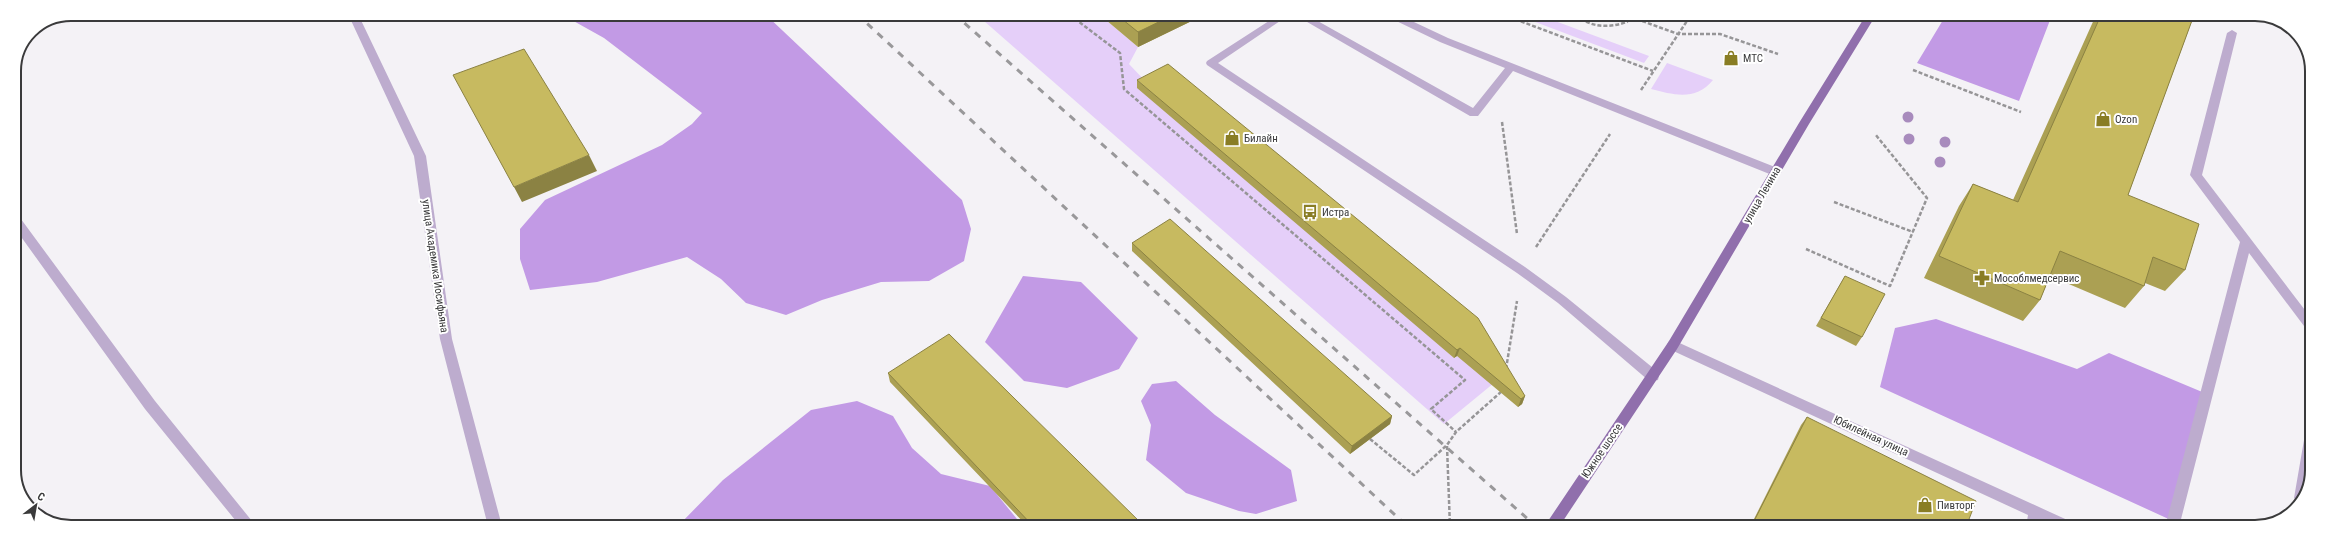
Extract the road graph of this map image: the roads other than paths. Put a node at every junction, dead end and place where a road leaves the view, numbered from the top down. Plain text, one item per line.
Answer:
1 (356, 21) edge
2 (1275, 21) edge
3 (1311, 21) edge
4 (1403, 21) edge
5 (1867, 21) edge
6 (2232, 33) dead end
7 (1511, 67) junction
8 (1776, 172) junction
9 (21, 228) edge
10 (2246, 241) junction
11 (2305, 319) edge
12 (1673, 345) junction
13 (1653, 376) junction
14 (2036, 512) junction
15 (243, 520) edge
16 (493, 520) edge
17 (1556, 520) edge
18 (2034, 520) edge
19 (2054, 520) edge
20 (2174, 520) edge

1 - 16 street, улица Академика Иосифьяна
2 - 13 street
3 - 7 street
4 - 7 street
5 - 8 main road, улица Ленина
6 - 10 street
7 - 8 street
8 - 12 main road, улица Ленина
9 - 15 street
10 - 11 street
10 - 20 street
12 - 13 main road, улица Ленина
12 - 14 street, Юбилейная улица
13 - 17 main road, Южное шоссе
14 - 18 street
14 - 19 street, Юбилейная улица

